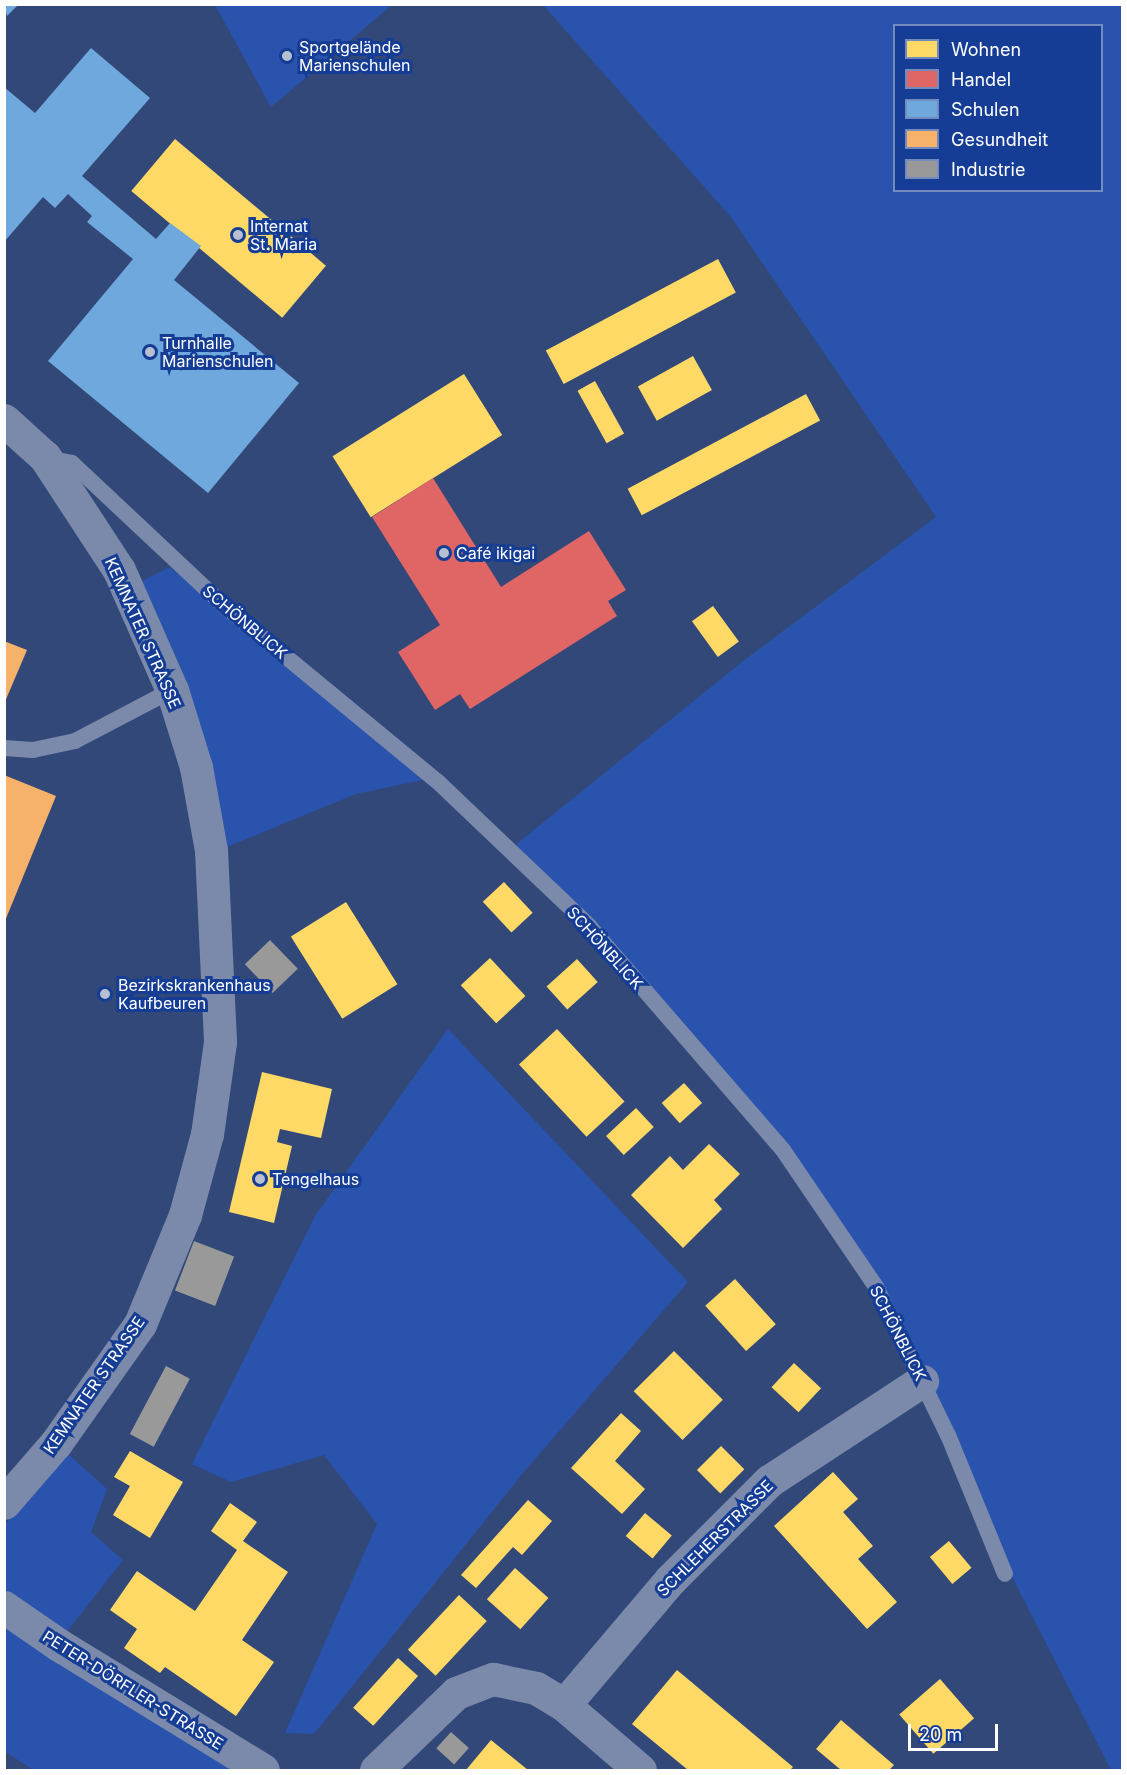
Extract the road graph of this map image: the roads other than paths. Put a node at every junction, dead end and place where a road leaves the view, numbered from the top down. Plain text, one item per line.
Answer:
1 (4, 420) edge
2 (45, 457) junction
3 (172, 690) junction
4 (4, 748) edge
5 (922, 1381) junction
6 (4, 1503) edge
7 (1005, 1574) dead end
8 (4, 1607) edge
9 (564, 1705) junction
10 (263, 1770) edge
11 (376, 1770) edge
12 (640, 1770) edge

1 - 2 street, KEMNATER STRASSE
2 - 3 street, KEMNATER STRASSE
2 - 5 lane, SCHÖNBLICK
3 - 4 lane
3 - 6 street, KEMNATER STRASSE
5 - 7 lane, SCHÖNBLICK
5 - 9 street, SCHLEHERSTRASSE
8 - 10 street, PETER-DÖRFLER-STRASSE
9 - 11 street
9 - 12 street

